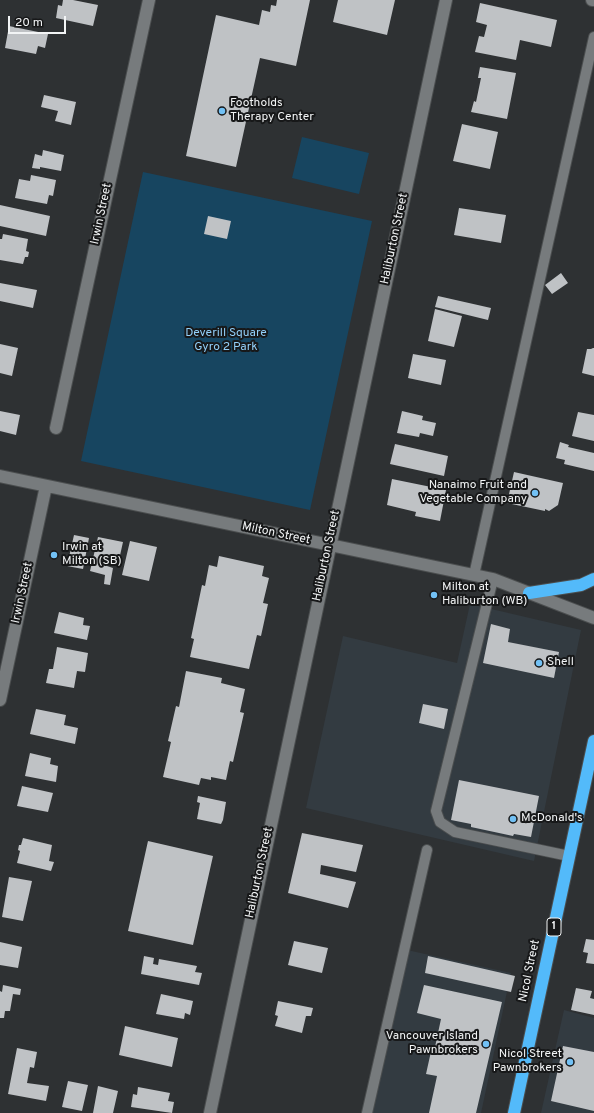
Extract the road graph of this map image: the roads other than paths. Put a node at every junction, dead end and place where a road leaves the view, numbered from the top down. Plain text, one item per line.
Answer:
1 (149, 0) edge
2 (446, 0) edge
3 (594, 37) edge
4 (56, 428) dead end
5 (0, 476) edge
6 (46, 486) junction
7 (330, 545) junction
8 (474, 575) junction
9 (493, 579) junction
10 (594, 579) edge
11 (529, 593) junction
12 (594, 618) edge
13 (0, 700) edge
14 (594, 741) edge
15 (427, 850) dead end
16 (569, 856) junction
17 (210, 1113) edge
18 (367, 1113) edge
19 (514, 1113) edge

1 - 4 street, Irwin Street
2 - 7 street, Haliburton Street
3 - 8 lane
5 - 6 street, Milton Street
6 - 7 street, Milton Street
6 - 13 street, Irwin Street
7 - 8 street, Milton Street
7 - 17 street, Haliburton Street
8 - 9 street, Milton Street
9 - 11 street, Milton Street
9 - 16 lane
10 - 11 highway
11 - 12 street, Milton Street
14 - 16 highway, Nicol Street / 1
15 - 18 lane
16 - 19 highway, Nicol Street / 1

